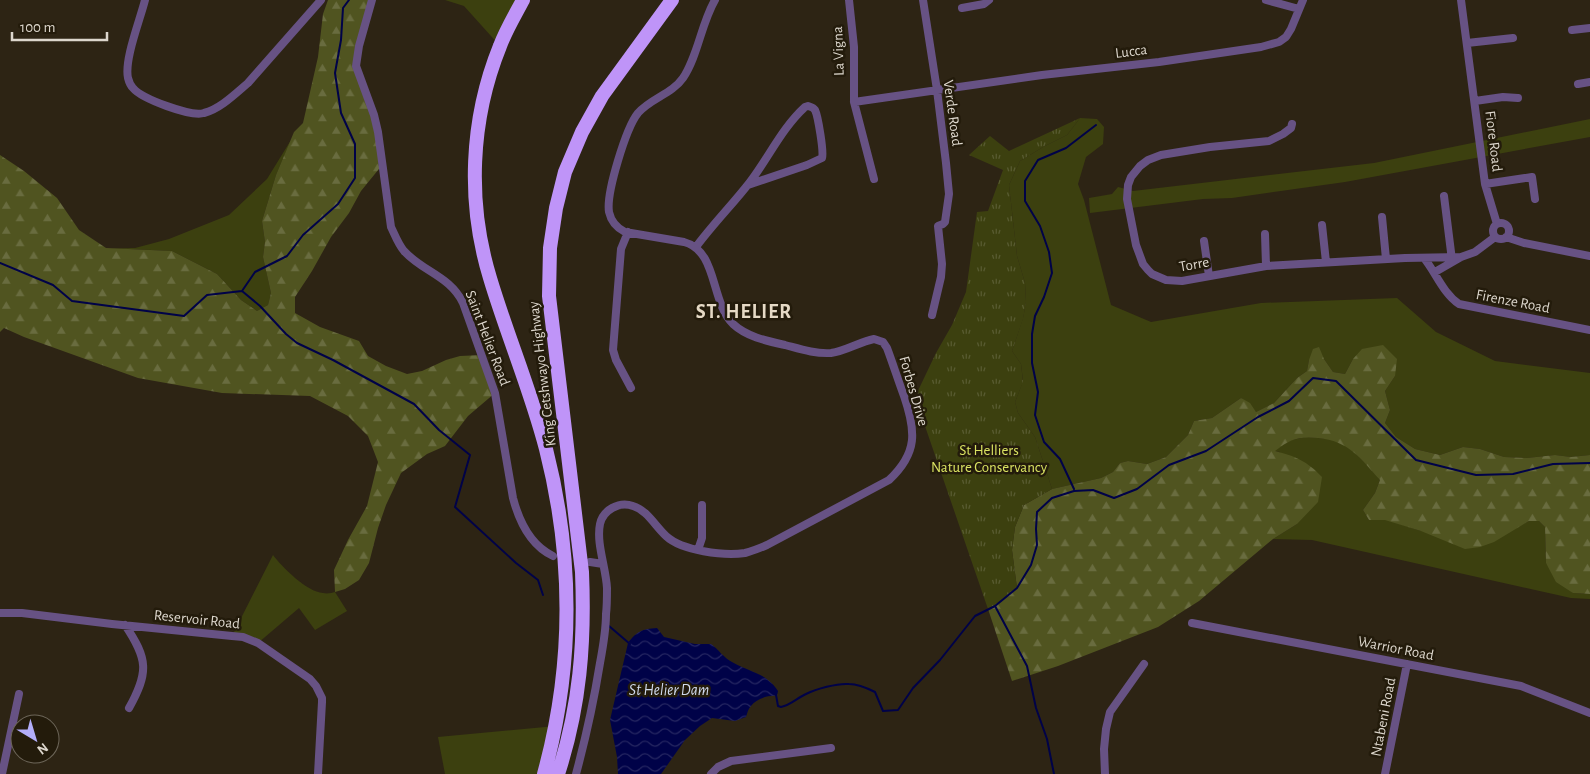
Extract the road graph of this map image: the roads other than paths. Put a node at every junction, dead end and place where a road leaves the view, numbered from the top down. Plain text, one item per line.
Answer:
1 (146, 0) edge
2 (321, 0) edge
3 (372, 0) edge
4 (523, 0) edge
5 (672, 0) edge
6 (715, 0) edge
7 (849, 0) edge
8 (923, 0) edge
9 (989, 0) edge
10 (1266, 0) edge
11 (1303, 0) edge
12 (1461, 0) edge
13 (962, 8) dead end
14 (1299, 9) junction
15 (1590, 28) edge
16 (1572, 30) dead end
17 (1513, 38) dead end
18 (1466, 43) junction
19 (1590, 82) edge
20 (1578, 84) dead end
21 (937, 90) junction
22 (1518, 98) dead end
23 (1475, 101) junction
24 (854, 102) junction
25 (1292, 124) dead end
26 (874, 179) dead end
27 (1485, 184) junction
28 (748, 185) junction
29 (1444, 196) dead end
30 (1535, 199) dead end
31 (1382, 217) dead end
32 (1497, 224) junction
33 (1322, 225) dead end
34 (628, 232) junction
35 (1265, 234) dead end
36 (1495, 236) junction
37 (1506, 237) junction
38 (1204, 241) dead end
39 (696, 247) junction
40 (1590, 256) edge
41 (1424, 258) junction
42 (1386, 259) junction
43 (1452, 260) junction
44 (1326, 262) junction
45 (1266, 266) junction
46 (1434, 272) junction
47 (1209, 276) junction
48 (932, 315) dead end
49 (1590, 330) edge
50 (631, 388) dead end
51 (702, 505) dead end
52 (698, 550) junction
53 (553, 556) dead end
54 (590, 562) dead end
55 (603, 564) junction
56 (0, 613) edge
57 (1192, 623) dead end
58 (125, 625) junction
59 (1144, 664) dead end
60 (1407, 664) junction
61 (19, 694) dead end
62 (129, 708) dead end
63 (1590, 713) edge
64 (831, 748) dead end
65 (2, 774) edge
66 (318, 774) edge
67 (544, 774) edge
68 (558, 774) edge
69 (576, 774) edge
70 (711, 774) edge
71 (1105, 774) edge
72 (1385, 774) edge

1 - 2 street
3 - 53 street, Saint Helier Road
4 - 67 highway
5 - 68 highway, King Cetshwayo Highway
6 - 34 street
7 - 24 street, La Vigna
8 - 21 street, Verde Road
9 - 13 street
10 - 14 street
11 - 14 street, Lucca
12 - 18 street, Fiore Road
14 - 21 street, Lucca
15 - 16 street
17 - 18 street
18 - 23 street, Fiore Road
19 - 20 street
21 - 24 street
21 - 48 street, Verde Road
22 - 23 street, Fiore Road
23 - 27 street, Fiore Road
24 - 26 street, La Vigna
25 - 47 street, Torre
27 - 30 street, Fiore Road
27 - 32 street, Fiore Road
28 - 28 street
28 - 39 street
29 - 43 street
31 - 42 street
32 - 36 street, Fiore Road
32 - 37 street, Fiore Road
33 - 44 street
34 - 39 street
34 - 50 street
35 - 45 street
36 - 37 street
36 - 43 street, Torre
37 - 40 street
38 - 47 street
39 - 52 street, Forbes Drive
41 - 42 street, Torre
41 - 43 street, Torre
41 - 46 street, Firenze Road
42 - 44 street, Torre
43 - 46 street, Torre
44 - 45 street, Torre
45 - 47 street, Torre
46 - 49 street, Firenze Road
51 - 52 street
52 - 55 street, Forbes Drive
54 - 55 street
55 - 69 street
56 - 58 street, Reservoir Road
57 - 60 street, Warrior Road
58 - 62 street
58 - 66 street, Reservoir Road
59 - 71 street
60 - 63 street, Warrior Road
60 - 72 street, Ntabeni Road
61 - 65 street
64 - 70 street

